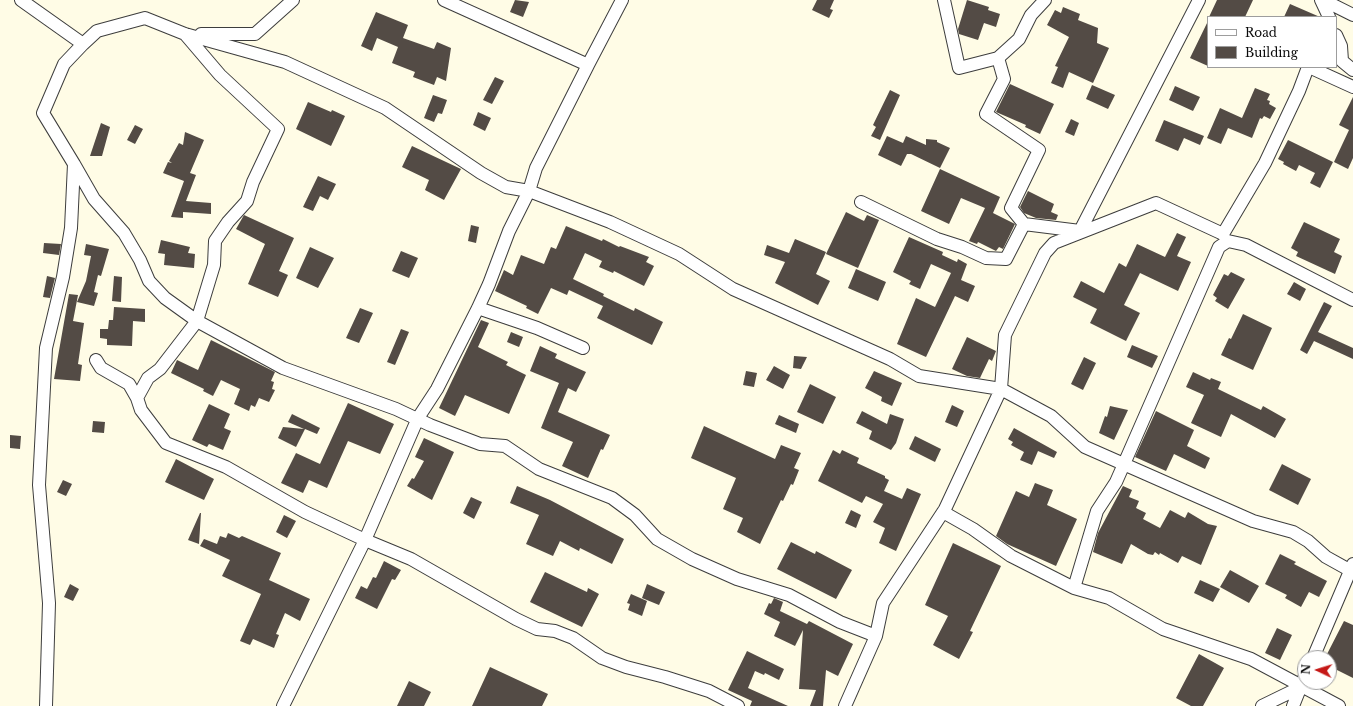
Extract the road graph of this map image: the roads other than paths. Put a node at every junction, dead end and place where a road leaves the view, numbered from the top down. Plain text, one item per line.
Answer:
1 (21, 0) edge
2 (293, 0) edge
3 (444, 0) edge
4 (622, 0) edge
5 (944, 0) edge
6 (1045, 0) edge
7 (1199, 0) edge
8 (1322, 0) edge
9 (1353, 15) edge
10 (1329, 16) edge
11 (185, 34) junction
12 (1337, 37) edge
13 (83, 44) junction
14 (998, 58) junction
15 (588, 65) junction
16 (1308, 68) edge
17 (1310, 68) edge
18 (1353, 70) edge
19 (1353, 87) edge
20 (74, 164) junction
21 (529, 191) junction
22 (861, 202) dead end
23 (1024, 224) junction
24 (1080, 231) junction
25 (1353, 300) edge
26 (478, 308) junction
27 (198, 321) junction
28 (583, 348) dead end
29 (96, 360) dead end
30 (1001, 389) junction
31 (137, 398) junction
32 (418, 418) junction
33 (1124, 464) junction
34 (943, 512) junction
35 (365, 540) junction
36 (1352, 569) edge
37 (1074, 588) junction
38 (876, 636) junction
39 (1317, 650) edge
40 (1297, 678) edge
41 (1297, 685) edge
42 (1299, 690) edge
43 (1316, 690) edge
44 (46, 706) edge
45 (282, 706) edge
46 (738, 706) edge
47 (845, 706) edge
48 (1262, 706) edge
49 (1293, 706) edge
50 (1339, 706) edge

1 - 13 street
2 - 11 street
3 - 15 street
4 - 15 street
5 - 14 street
6 - 14 street
7 - 24 street
8 - 9 street
8 - 10 street
11 - 13 street
11 - 21 street
11 - 27 street
12 - 18 street
13 - 20 street
14 - 23 street
15 - 21 street
16 - 24 street
17 - 19 street
20 - 27 street
20 - 44 street
21 - 26 street
21 - 30 street
22 - 23 street
23 - 24 street
24 - 30 street
25 - 33 street
26 - 28 street
26 - 32 street
27 - 31 street
27 - 32 street
29 - 31 street
30 - 33 street
30 - 34 street
31 - 35 street
32 - 35 street
32 - 38 street
33 - 36 street
33 - 37 street
34 - 37 street
34 - 38 street
35 - 45 street
35 - 46 street
36 - 39 street
37 - 40 street
38 - 47 street
41 - 48 street
42 - 49 street
43 - 50 street

